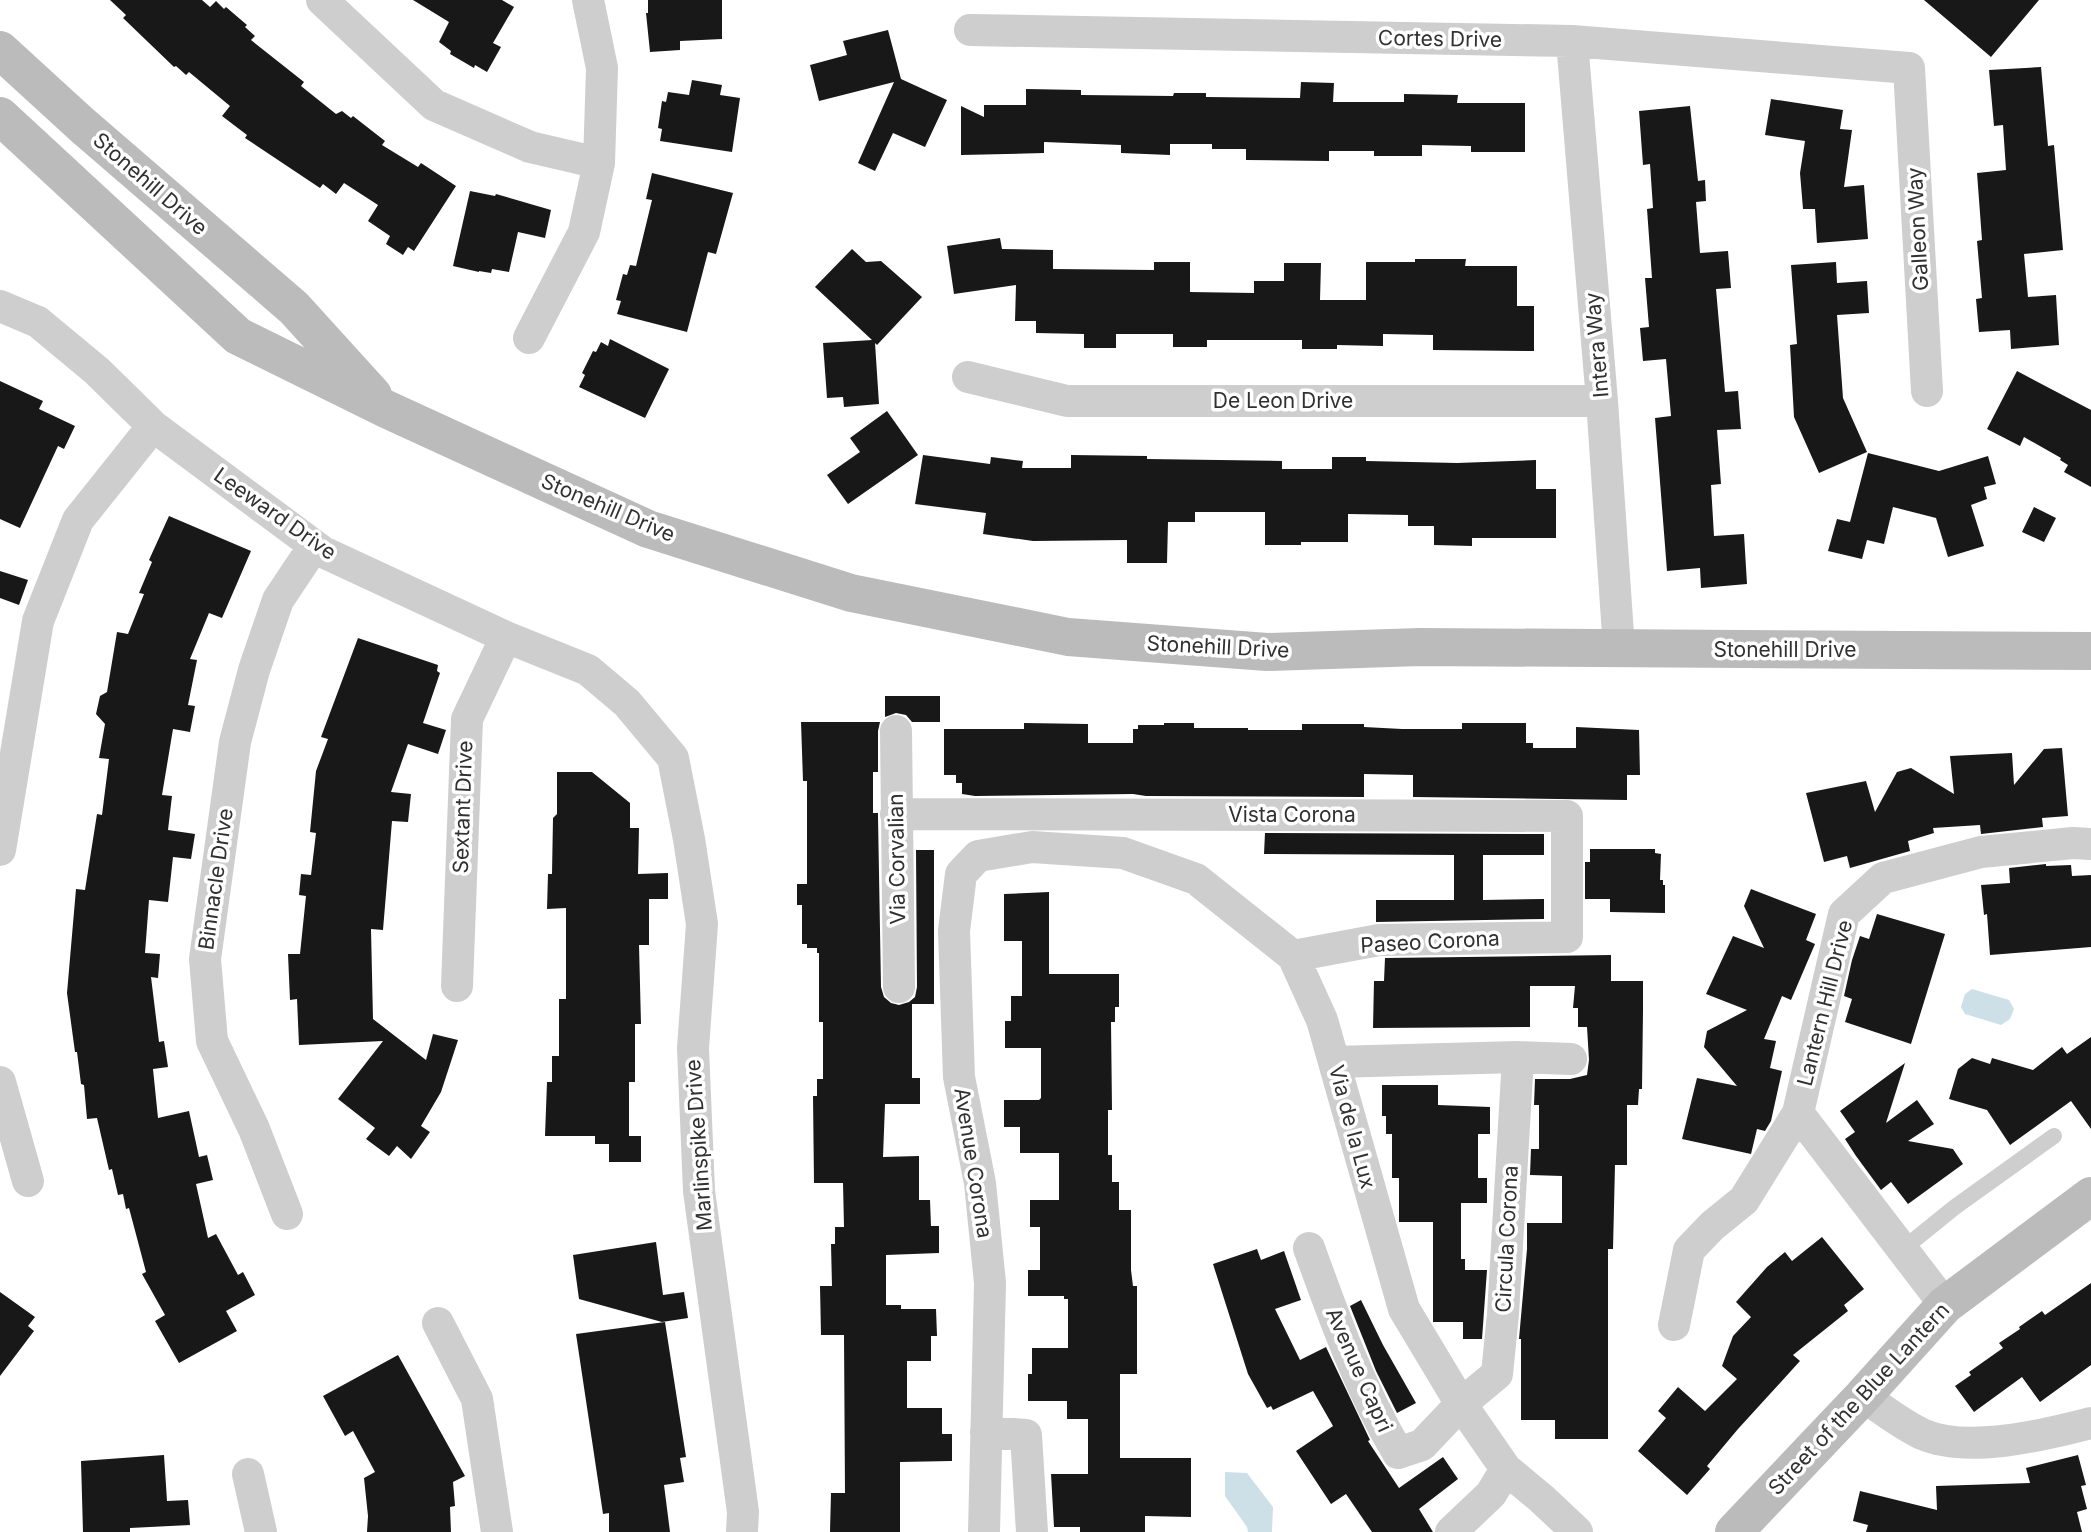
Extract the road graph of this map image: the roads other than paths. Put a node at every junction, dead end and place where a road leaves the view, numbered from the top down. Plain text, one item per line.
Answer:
1 (322, 0) edge
2 (588, 0) edge
3 (970, 30) dead end
4 (1572, 41) junction
5 (0, 50) edge
6 (1909, 68) joint
7 (0, 116) edge
8 (599, 163) junction
9 (0, 306) edge
10 (529, 338) dead end
11 (968, 377) dead end
12 (1927, 391) dead end
13 (1602, 401) junction
14 (386, 409) junction
15 (153, 426) junction
16 (314, 546) junction
17 (506, 637) junction
18 (1619, 649) junction
19 (2091, 651) edge
20 (896, 731) dead end
21 (673, 758) joint
22 (896, 814) junction
23 (1032, 814) junction
24 (2091, 845) edge
25 (1032, 847) junction
26 (0, 850) edge
27 (1567, 937) joint
28 (1293, 956) junction
29 (457, 986) dead end
30 (899, 987) dead end
31 (1518, 1057) junction
32 (1571, 1059) dead end
33 (1334, 1062) junction
34 (0, 1082) edge
35 (1798, 1113) junction
36 (2054, 1136) dead end
37 (29, 1181) dead end
38 (2091, 1196) edge
39 (287, 1214) dead end
40 (1309, 1248) dead end
41 (1903, 1249) junction
42 (1945, 1305) junction
43 (438, 1323) dead end
44 (1674, 1325) dead end
45 (1863, 1396) junction
46 (1461, 1404) junction
47 (2091, 1423) edge
48 (986, 1432) junction
49 (1506, 1469) junction
50 (248, 1474) dead end
51 (261, 1532) edge
52 (497, 1532) edge
53 (742, 1532) edge
54 (984, 1532) edge
55 (1032, 1532) edge
56 (1451, 1532) edge
57 (1577, 1532) edge
58 (1734, 1532) edge

1 - 8 street
2 - 8 street
3 - 4 street, Cortes Drive
4 - 6 street, Cortes Drive
4 - 13 street, Intera Way
5 - 14 main road, Stonehill Drive
6 - 12 street, Galleon Way
7 - 14 main road, Stonehill Drive
8 - 10 street
9 - 15 street, Leeward Drive
11 - 13 street, De Leon Drive
13 - 18 street, Intera Way
14 - 18 main road, Stonehill Drive
15 - 16 street, Leeward Drive
15 - 26 street
16 - 17 street, Leeward Drive
16 - 39 street, Binnacle Drive
17 - 21 street, Leeward Drive
17 - 29 street, Sextant Drive
18 - 19 main road, Stonehill Drive
20 - 22 street, Via Corvalian
21 - 53 street, Marlinspike Drive
22 - 23 street, Vista Corona
22 - 30 street, Via Corvalian
23 - 25 street
23 - 27 street, Vista Corona
24 - 35 street, Lantern Hill Drive
25 - 28 street, Via de la Lux
25 - 48 street, Avenue Corona
27 - 28 street, Paseo Corona
28 - 33 street, Via de la Lux
31 - 32 street
31 - 33 street
31 - 46 street, Circula Corona
33 - 46 street, Via de la Lux
34 - 37 street
35 - 41 street, Lantern Hill Drive
35 - 44 street
36 - 41 lane
38 - 42 main road, Street of the Blue Lantern
40 - 46 street, Avenue Capri
41 - 42 street, Lantern Hill Drive
42 - 45 main road, Street of the Blue Lantern
43 - 52 street
45 - 47 street
45 - 58 main road, Street of the Blue Lantern
46 - 49 street, Via de la Lux
48 - 54 street, Avenue Corona
48 - 55 street
49 - 56 street
49 - 57 street, Via de la Lux
50 - 51 street

